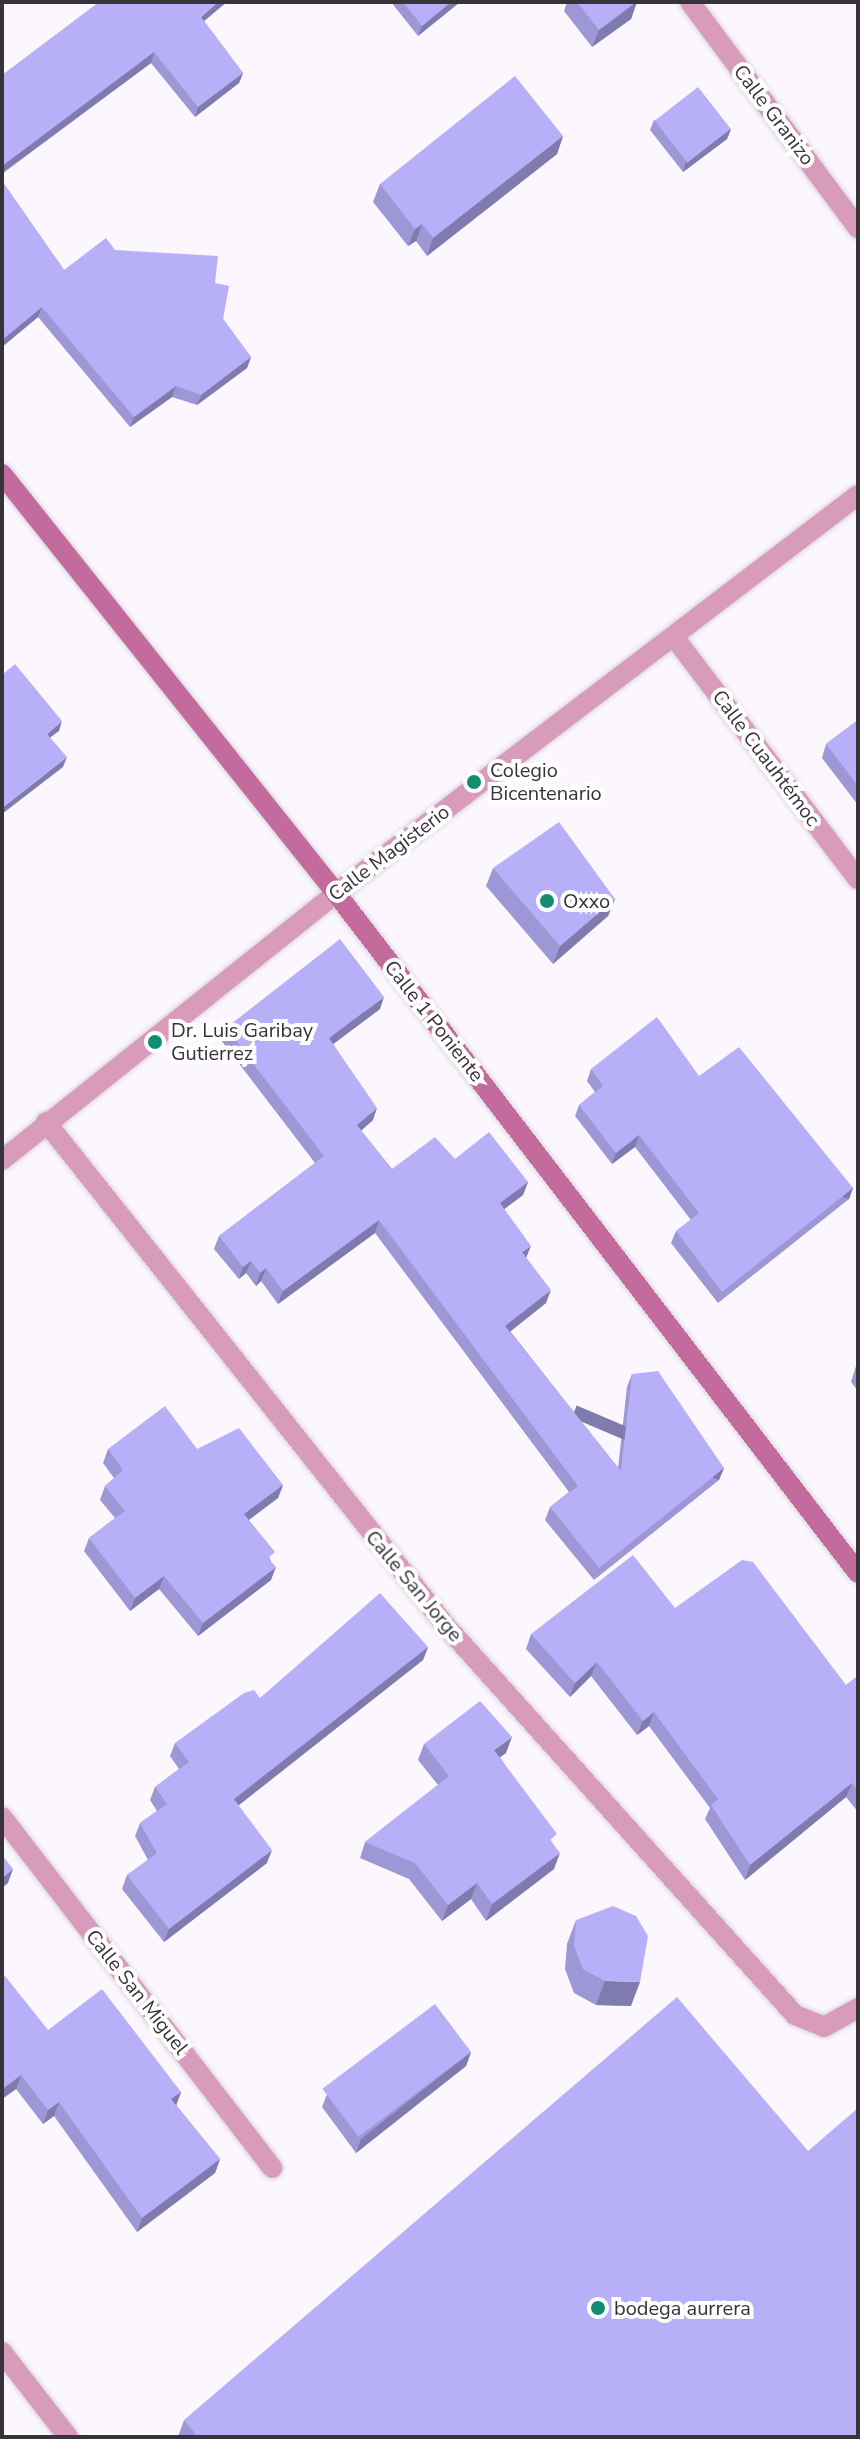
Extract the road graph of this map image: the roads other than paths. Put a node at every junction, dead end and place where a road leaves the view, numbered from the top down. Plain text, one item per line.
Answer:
1 (690, 2) edge
2 (858, 228) edge
3 (2, 474) edge
4 (858, 495) edge
5 (674, 637) junction
6 (858, 879) edge
7 (336, 893) junction
8 (46, 1122) junction
9 (2, 1160) edge
10 (858, 1573) edge
11 (2, 1817) edge
12 (858, 2008) edge
13 (272, 2168) dead end
14 (2, 2352) edge
15 (68, 2437) edge

1 - 2 street, Calle Granizo
3 - 7 main road, Calle 1 Poniente
4 - 5 street, Calle Magisterio
5 - 6 street, Calle Cuauhtémoc
5 - 7 street, Calle Magisterio
7 - 8 street, Calle Magisterio
7 - 10 main road, Calle 1 Poniente
8 - 9 street, Calle Magisterio
8 - 12 street, Calle San Jorge
11 - 13 street, Calle San Miguel
14 - 15 street

